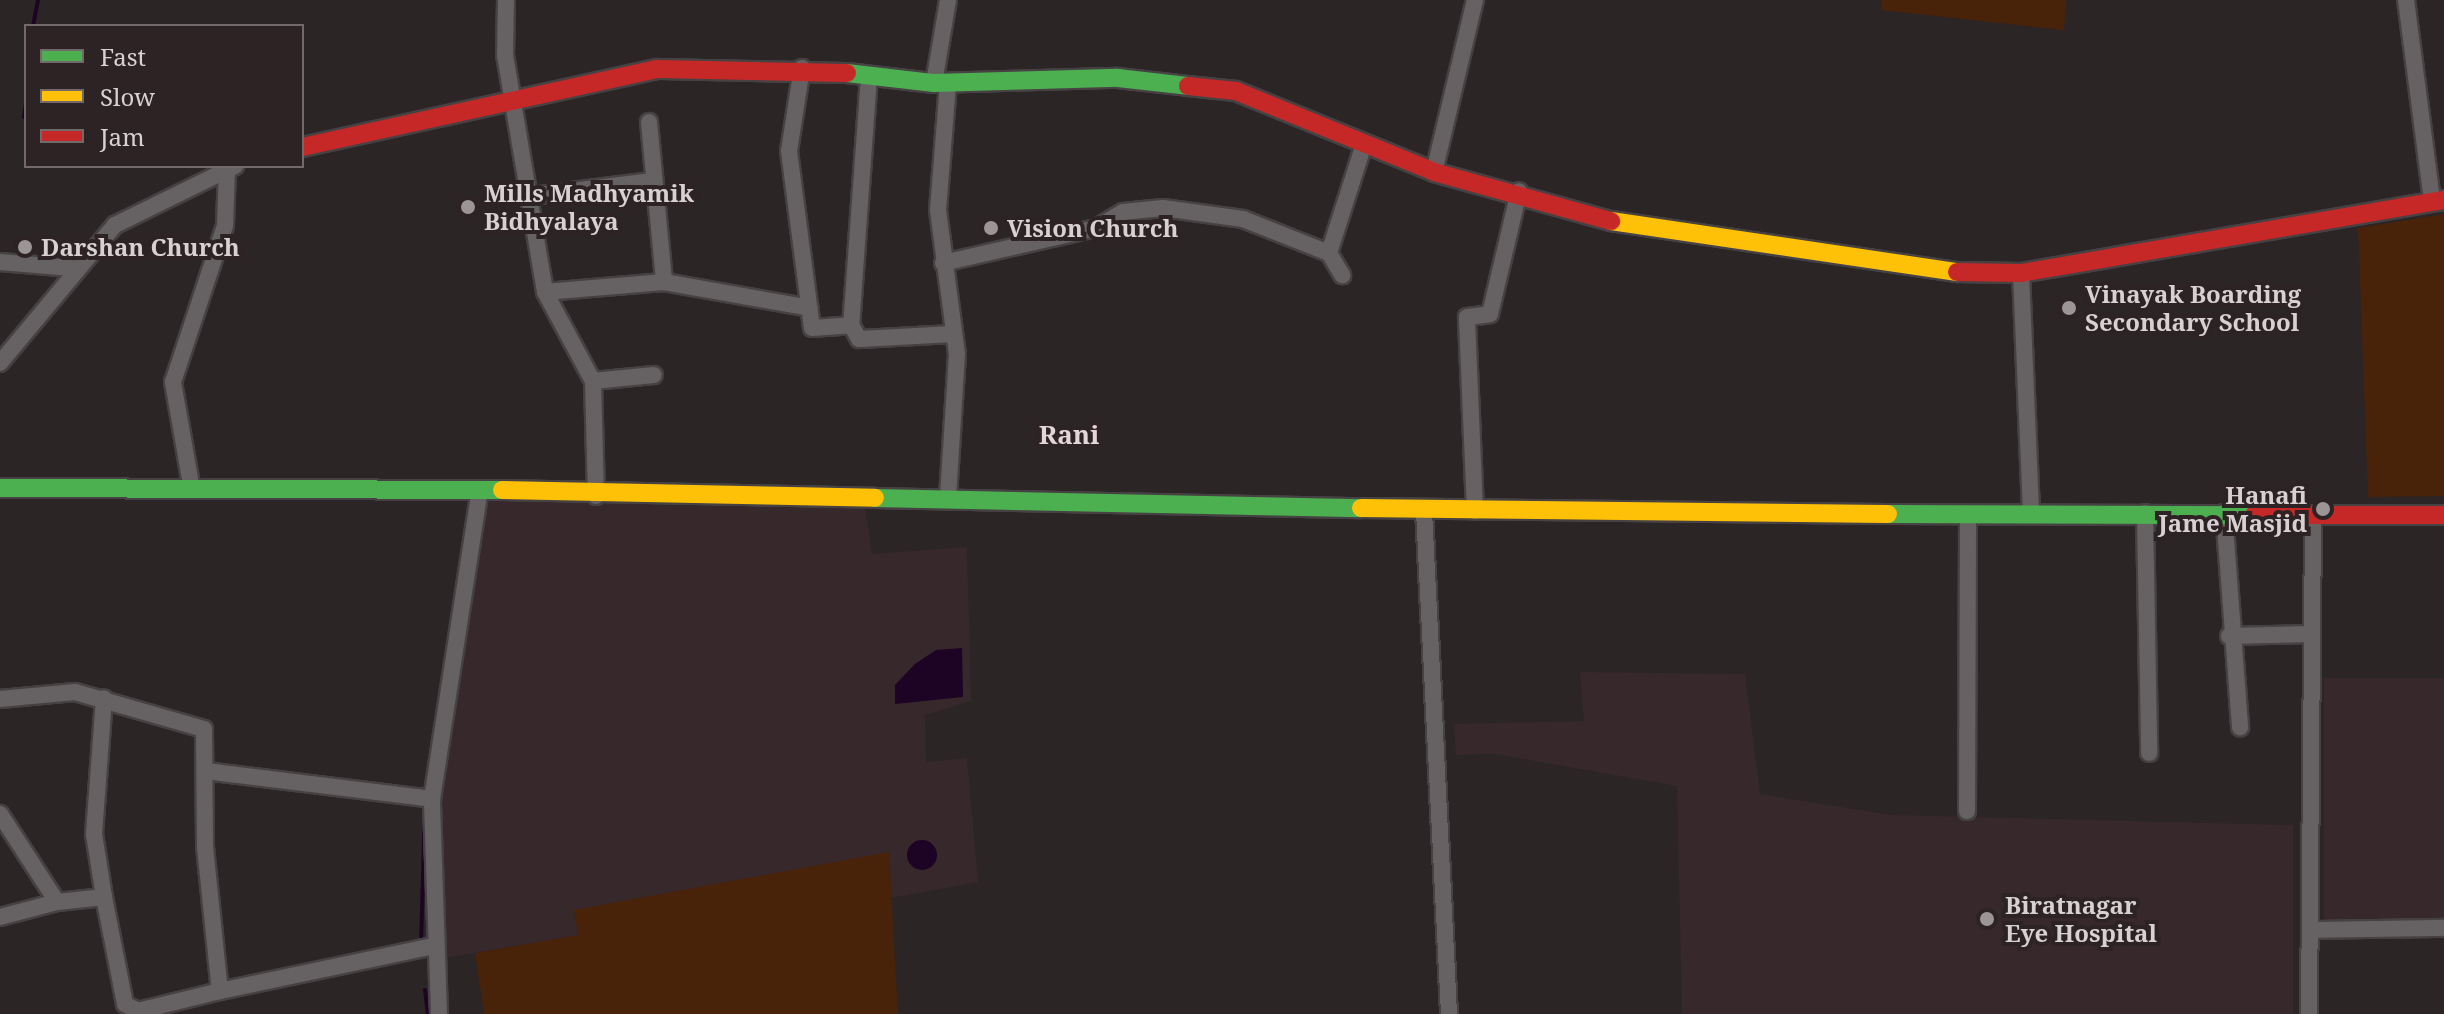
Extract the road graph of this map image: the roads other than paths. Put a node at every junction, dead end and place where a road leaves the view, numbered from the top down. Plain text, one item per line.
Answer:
1 (506, 0) edge
2 (948, 0) edge
3 (1475, 0) edge
4 (2406, 0) edge
5 (802, 68) junction
6 (869, 76) junction
7 (941, 83) junction
8 (515, 97) junction
9 (649, 122) dead end
10 (1364, 144) junction
11 (304, 147) edge
12 (230, 168) edge
13 (232, 168) edge
14 (1434, 172) junction
15 (652, 181) junction
16 (1519, 191) junction
17 (532, 196) junction
18 (2438, 201) edge
19 (1329, 253) junction
20 (0, 262) edge
21 (943, 263) junction
22 (72, 268) junction
23 (2021, 273) junction
24 (1342, 275) dead end
25 (664, 282) junction
26 (545, 292) junction
27 (810, 308) junction
28 (851, 325) junction
29 (954, 334) junction
30 (0, 363) edge
31 (654, 375) dead end
32 (593, 381) junction
33 (0, 488) edge
34 (192, 490) junction
35 (480, 490) junction
36 (596, 496) junction
37 (948, 499) junction
38 (1424, 511) junction
39 (1475, 511) junction
40 (2031, 513) junction
41 (2145, 513) junction
42 (2224, 513) junction
43 (1968, 514) junction
44 (2313, 514) junction
45 (2444, 515) edge
46 (2312, 634) junction
47 (2229, 636) junction
48 (104, 698) junction
49 (0, 699) edge
50 (2240, 727) dead end
51 (2149, 753) dead end
52 (205, 771) junction
53 (432, 799) junction
54 (1967, 811) dead end
55 (0, 814) edge
56 (104, 897) junction
57 (57, 902) junction
58 (0, 917) edge
59 (2444, 928) edge
60 (2310, 930) junction
61 (433, 946) junction
62 (220, 991) junction
63 (439, 1014) edge
64 (1449, 1014) edge
65 (2309, 1014) edge

1 - 8 street
2 - 7 street
3 - 14 street
4 - 18 street
5 - 6 main road
5 - 8 main road
5 - 27 street
6 - 7 main road
6 - 28 street
7 - 10 main road
7 - 21 street
8 - 11 main road
8 - 17 street
9 - 15 street
10 - 14 main road
10 - 19 street
12 - 22 street
13 - 34 street
14 - 16 main road
15 - 17 street
15 - 25 street
16 - 23 main road
16 - 39 street
17 - 26 street
18 - 23 main road
19 - 21 street
19 - 24 street
20 - 22 street
21 - 29 street
22 - 30 street
23 - 40 street
25 - 26 street
25 - 27 street
26 - 32 street
27 - 28 street
28 - 29 street
29 - 37 street
31 - 32 street
32 - 36 street
33 - 34 main road
34 - 35 main road
35 - 36 main road
35 - 53 street
36 - 37 main road
37 - 38 main road
38 - 39 main road
38 - 64 street
39 - 43 main road
40 - 41 main road
40 - 43 main road
41 - 42 main road
41 - 51 street
42 - 44 main road
42 - 47 street
43 - 54 street
44 - 45 main road
44 - 46 street
46 - 47 street
46 - 60 street
47 - 50 street
48 - 49 street
48 - 52 street
48 - 56 street
52 - 53 street
52 - 62 street
53 - 61 street
55 - 57 street
56 - 57 street
56 - 62 street
57 - 58 street
59 - 60 street
60 - 65 street
61 - 62 street
61 - 63 street

